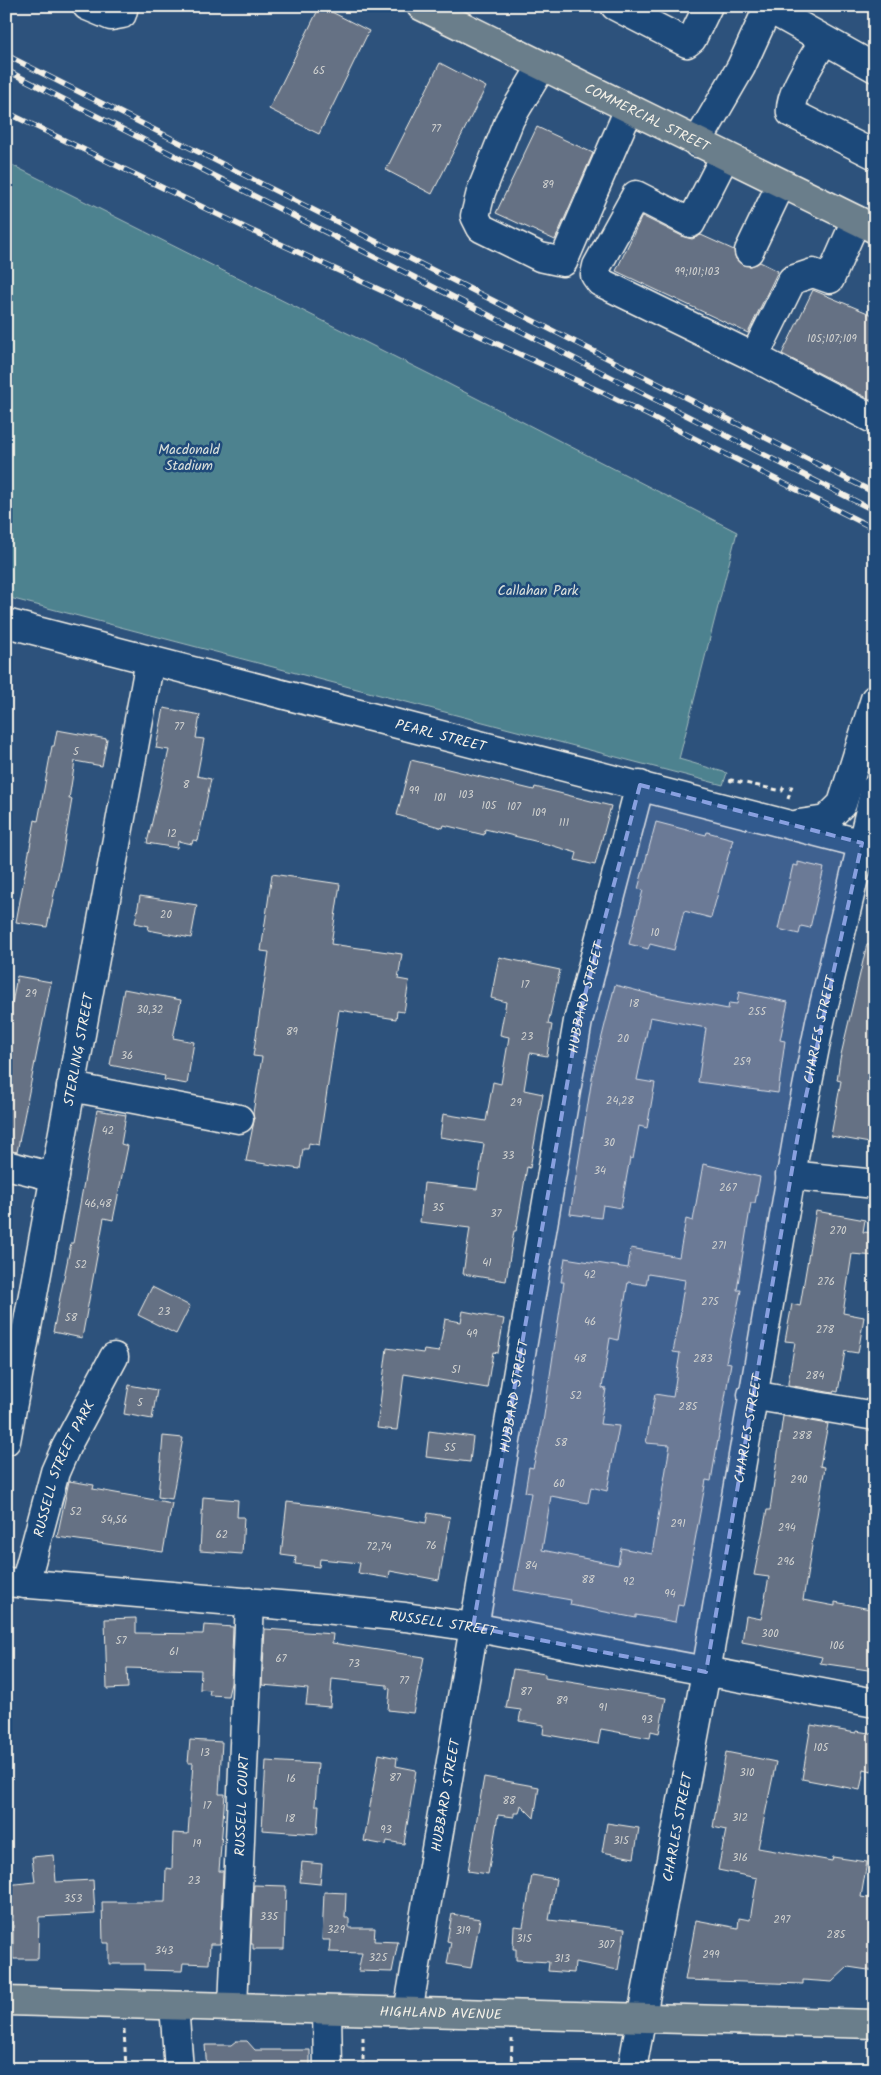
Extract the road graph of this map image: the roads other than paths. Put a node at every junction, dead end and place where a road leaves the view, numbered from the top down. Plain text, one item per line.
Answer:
1 (87, 6) edge
2 (421, 6) edge
3 (614, 6) edge
4 (708, 6) edge
5 (766, 7) edge
6 (128, 9) edge
7 (824, 40) junction
8 (542, 66) junction
9 (875, 68) edge
10 (629, 109) junction
11 (697, 143) junction
12 (875, 155) edge
13 (725, 156) junction
14 (781, 184) junction
15 (866, 224) edge
16 (749, 251) dead end
17 (754, 357) junction
18 (875, 420) edge
19 (6, 623) edge
20 (150, 660) junction
21 (875, 699) edge
22 (640, 785) junction
23 (875, 789) edge
24 (784, 813) junction
25 (868, 845) edge
26 (71, 1087) junction
27 (239, 1119) dead end
28 (6, 1165) edge
29 (790, 1175) junction
30 (55, 1177) junction
31 (875, 1184) edge
32 (114, 1357) dead end
33 (752, 1395) junction
34 (875, 1416) edge
35 (6, 1441) edge
36 (16, 1583) edge
37 (250, 1602) junction
38 (473, 1628) junction
39 (706, 1672) junction
40 (875, 1703) edge
41 (6, 2000) edge
42 (174, 2006) junction
43 (233, 2007) junction
44 (327, 2010) junction
45 (408, 2012) junction
46 (641, 2017) junction
47 (875, 2024) edge
48 (179, 2069) edge
49 (328, 2069) edge
50 (632, 2069) edge

1 - 6 street
2 - 8 main road, COMMERCIAL STREET
3 - 4 street
5 - 7 street
5 - 11 street
7 - 9 street
7 - 12 street
8 - 10 main road, COMMERCIAL STREET
8 - 10 street
10 - 11 main road, COMMERCIAL STREET
11 - 13 main road, COMMERCIAL STREET
13 - 14 main road, COMMERCIAL STREET
13 - 17 street
14 - 15 main road, COMMERCIAL STREET
14 - 16 street
15 - 17 street
17 - 18 street
19 - 20 street, PEARL STREET
20 - 22 street, PEARL STREET
20 - 26 street, STERLING STREET
21 - 24 street
22 - 24 street, PEARL STREET
22 - 38 street, HUBBARD STREET
23 - 25 street, CHARLES STREET
24 - 25 street, PEARL STREET
25 - 29 street, CHARLES STREET
26 - 27 street
26 - 30 street, STERLING STREET
28 - 30 street
29 - 31 street
29 - 33 street, CHARLES STREET
30 - 35 street, STERLING STREET
32 - 36 street, RUSSELL STREET PARK
33 - 34 street
33 - 39 street, CHARLES STREET
36 - 37 street, RUSSELL STREET
37 - 38 street, RUSSELL STREET
37 - 43 street, RUSSELL COURT
38 - 39 street, RUSSELL STREET
38 - 45 street, HUBBARD STREET
39 - 40 street, RUSSELL STREET
39 - 46 street, CHARLES STREET
41 - 42 main road, HIGHLAND AVENUE
42 - 43 main road, HIGHLAND AVENUE
42 - 48 street
43 - 44 main road, HIGHLAND AVENUE
44 - 45 main road, HIGHLAND AVENUE
44 - 49 street
45 - 46 main road, HIGHLAND AVENUE
46 - 47 main road, HIGHLAND AVENUE
46 - 50 street, CHARLES STREET

